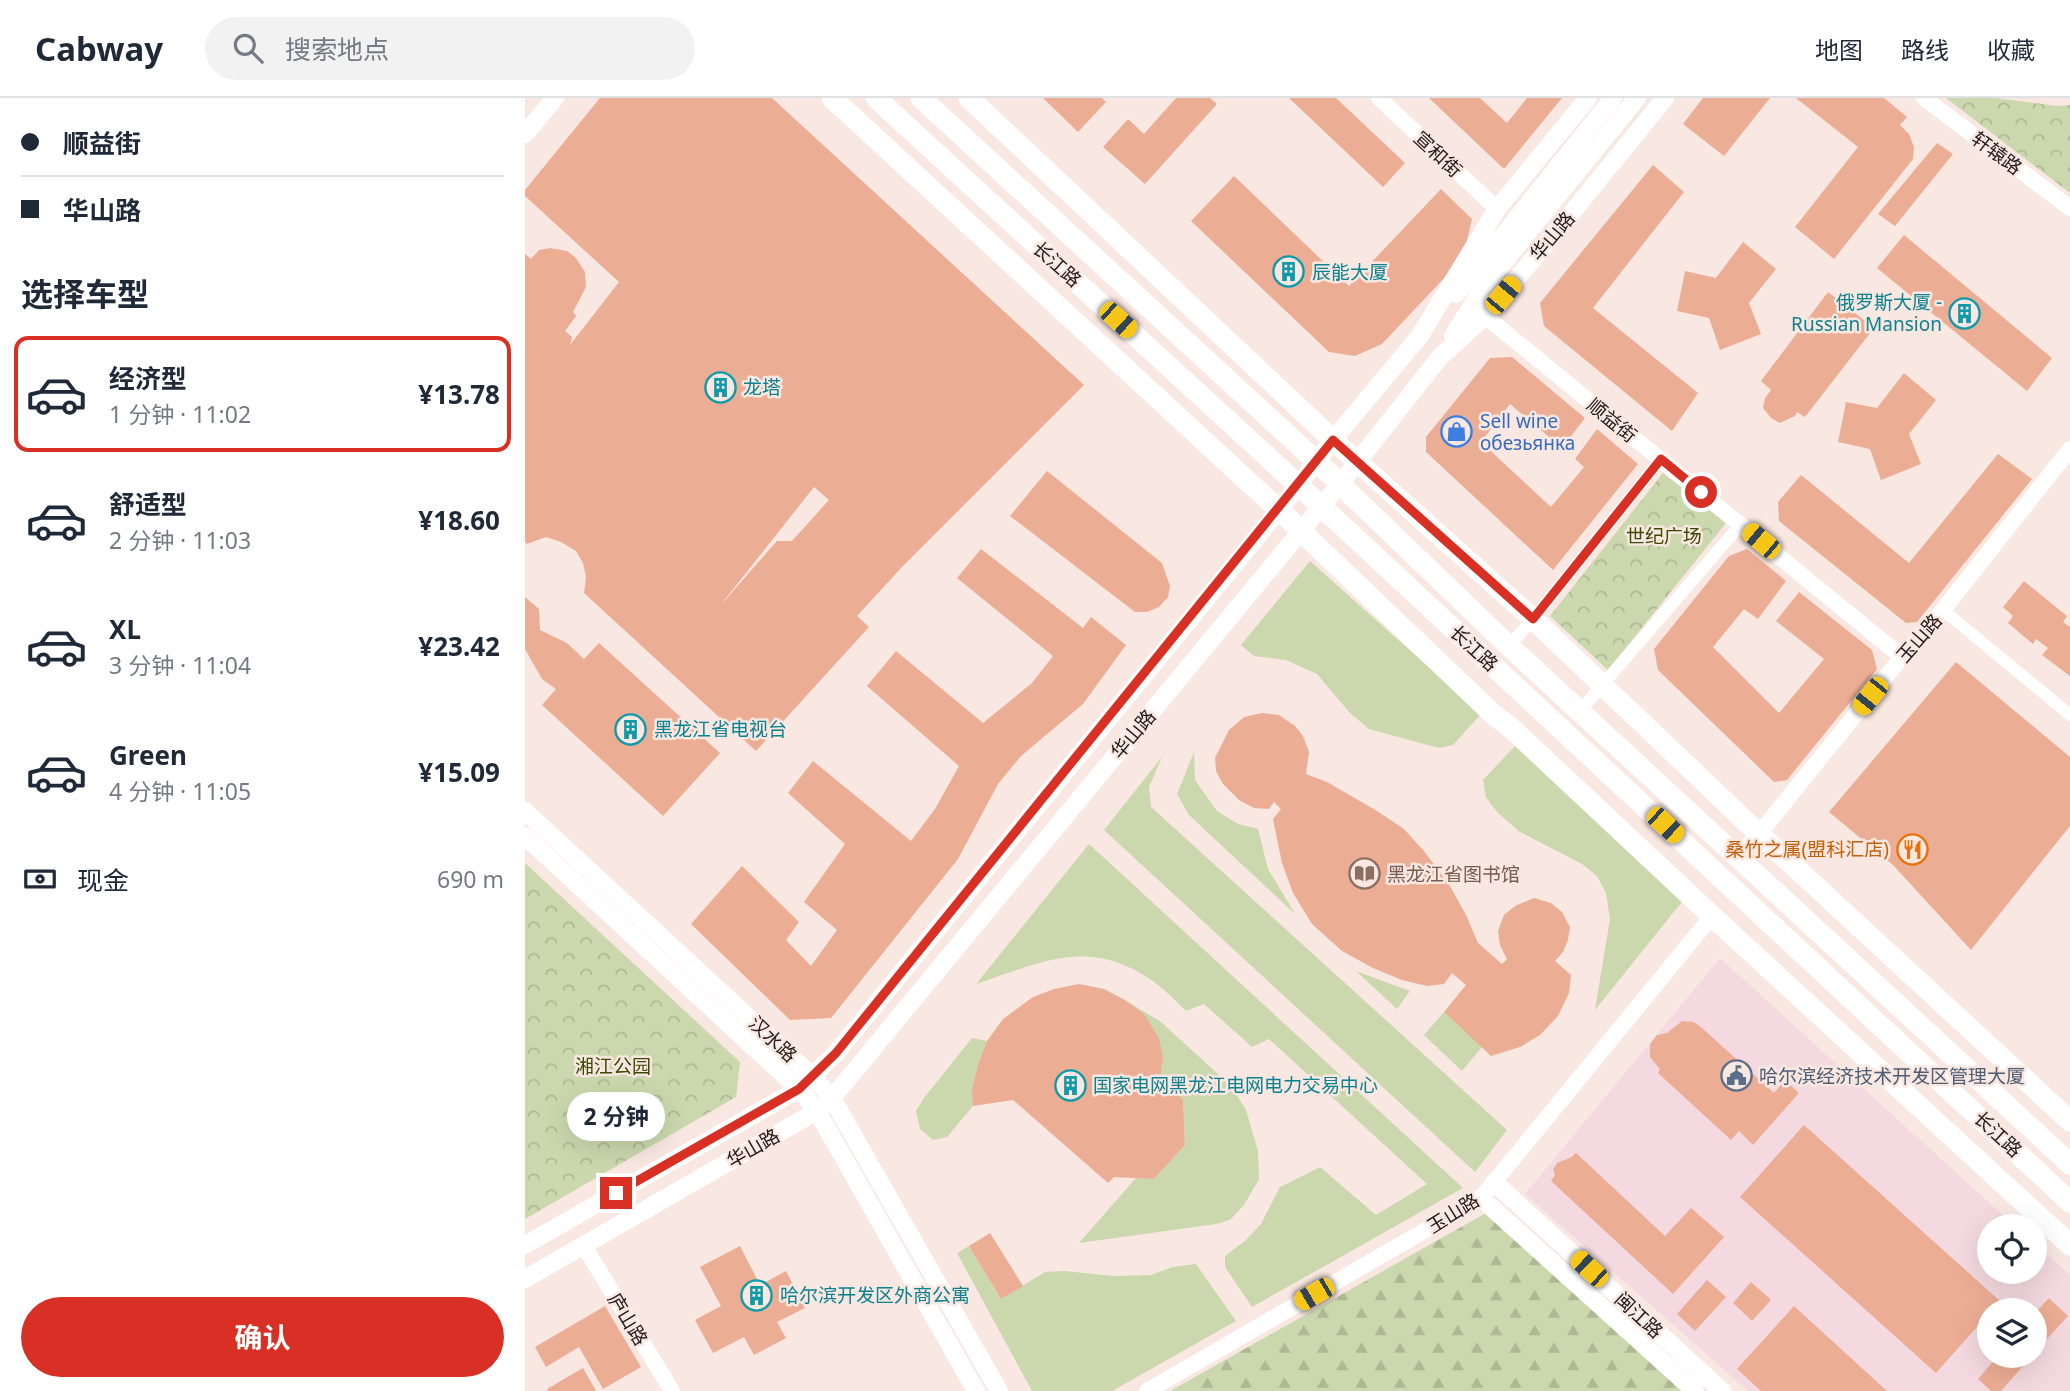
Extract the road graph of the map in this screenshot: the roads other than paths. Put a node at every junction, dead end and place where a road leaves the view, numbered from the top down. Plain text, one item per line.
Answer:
1 (555, 98) edge
2 (832, 98) edge
3 (876, 98) edge
4 (921, 98) edge
5 (969, 98) edge
6 (1379, 98) edge
7 (1588, 98) edge
8 (1613, 98) edge
9 (1637, 98) edge
10 (1665, 98) edge
11 (1924, 98) edge
12 (525, 134) edge
13 (2070, 208) edge
14 (1497, 209) junction
15 (1485, 316) junction
16 (1419, 337) junction
17 (1440, 357) junction
18 (1333, 440) junction
19 (2070, 449) edge
20 (1661, 459) junction
21 (1316, 461) junction
22 (1358, 462) junction
23 (1341, 484) junction
24 (1299, 485) junction
25 (1321, 506) junction
26 (1279, 510) junction
27 (1741, 524) junction
28 (1300, 531) junction
29 (1943, 610) junction
30 (1533, 619) junction
31 (1509, 646) junction
32 (1902, 657) junction
33 (1604, 686) junction
34 (1580, 711) junction
35 (2070, 715) edge
36 (525, 811) edge
37 (1759, 834) junction
38 (525, 836) edge
39 (1738, 857) junction
40 (1712, 916) junction
41 (813, 1076) junction
42 (799, 1089) junction
43 (832, 1098) junction
44 (817, 1111) junction
45 (2070, 1121) edge
46 (2070, 1164) edge
47 (1495, 1182) junction
48 (1481, 1198) junction
49 (2070, 1202) edge
50 (525, 1245) edge
51 (2070, 1245) edge
52 (584, 1246) junction
53 (525, 1279) edge
54 (672, 1391) edge
55 (977, 1391) edge
56 (999, 1391) edge
57 (1147, 1391) edge
58 (1695, 1391) edge
59 (1722, 1391) edge

1 - 12 main road
2 - 26 main road
3 - 24 main road, 长江路
4 - 21 main road, 长江路
5 - 18 main road
6 - 14 street, 宣和街
7 - 14 main road, 华山路
8 - 16 main road
9 - 17 main road
10 - 15 main road, 华山路
11 - 13 street, 轩辕路
14 - 16 main road, 华山路
15 - 17 main road, 华山路
15 - 20 street, 顺益街
16 - 18 main road, 华山路
17 - 22 main road, 华山路
18 - 21 main road, 华山路
18 - 22 main road
19 - 29 street, 玉山路
20 - 27 street, 顺益街
20 - 30 street
21 - 23 main road, 长江路
21 - 24 main road, 华山路
22 - 23 main road, 华山路
22 - 30 main road
23 - 25 main road, 华山路
23 - 31 main road, 长江路
24 - 25 main road, 长江路
24 - 26 main road, 华山路
25 - 28 main road, 华山路
25 - 49 main road, 长江路
26 - 28 main road
26 - 41 main road, 华山路
27 - 32 street, 顺益街
27 - 33 street
28 - 40 main road
28 - 43 main road, 华山路
29 - 32 street, 玉山路
29 - 35 street
30 - 31 street
30 - 33 main road
31 - 34 main road, 长江路
32 - 37 street, 玉山路
33 - 34 street
33 - 37 main road
34 - 39 main road, 长江路
36 - 41 main road, 汉水路
37 - 39 street, 玉山路
37 - 45 main road
38 - 42 main road, 汉水路
39 - 46 main road, 长江路
40 - 47 street, 玉山路
40 - 51 main road
41 - 42 main road, 华山路
41 - 43 main road, 汉水路
42 - 44 main road, 汉水路
42 - 50 main road, 华山路
43 - 44 main road, 华山路
43 - 56 main road, 汉水路
44 - 52 main road, 华山路
44 - 55 main road, 汉水路
47 - 48 street, 玉山路
47 - 59 main road, 闽江路
48 - 57 street, 玉山路
48 - 58 main road, 闽江路
52 - 53 main road, 华山路
52 - 54 street, 庐山路

